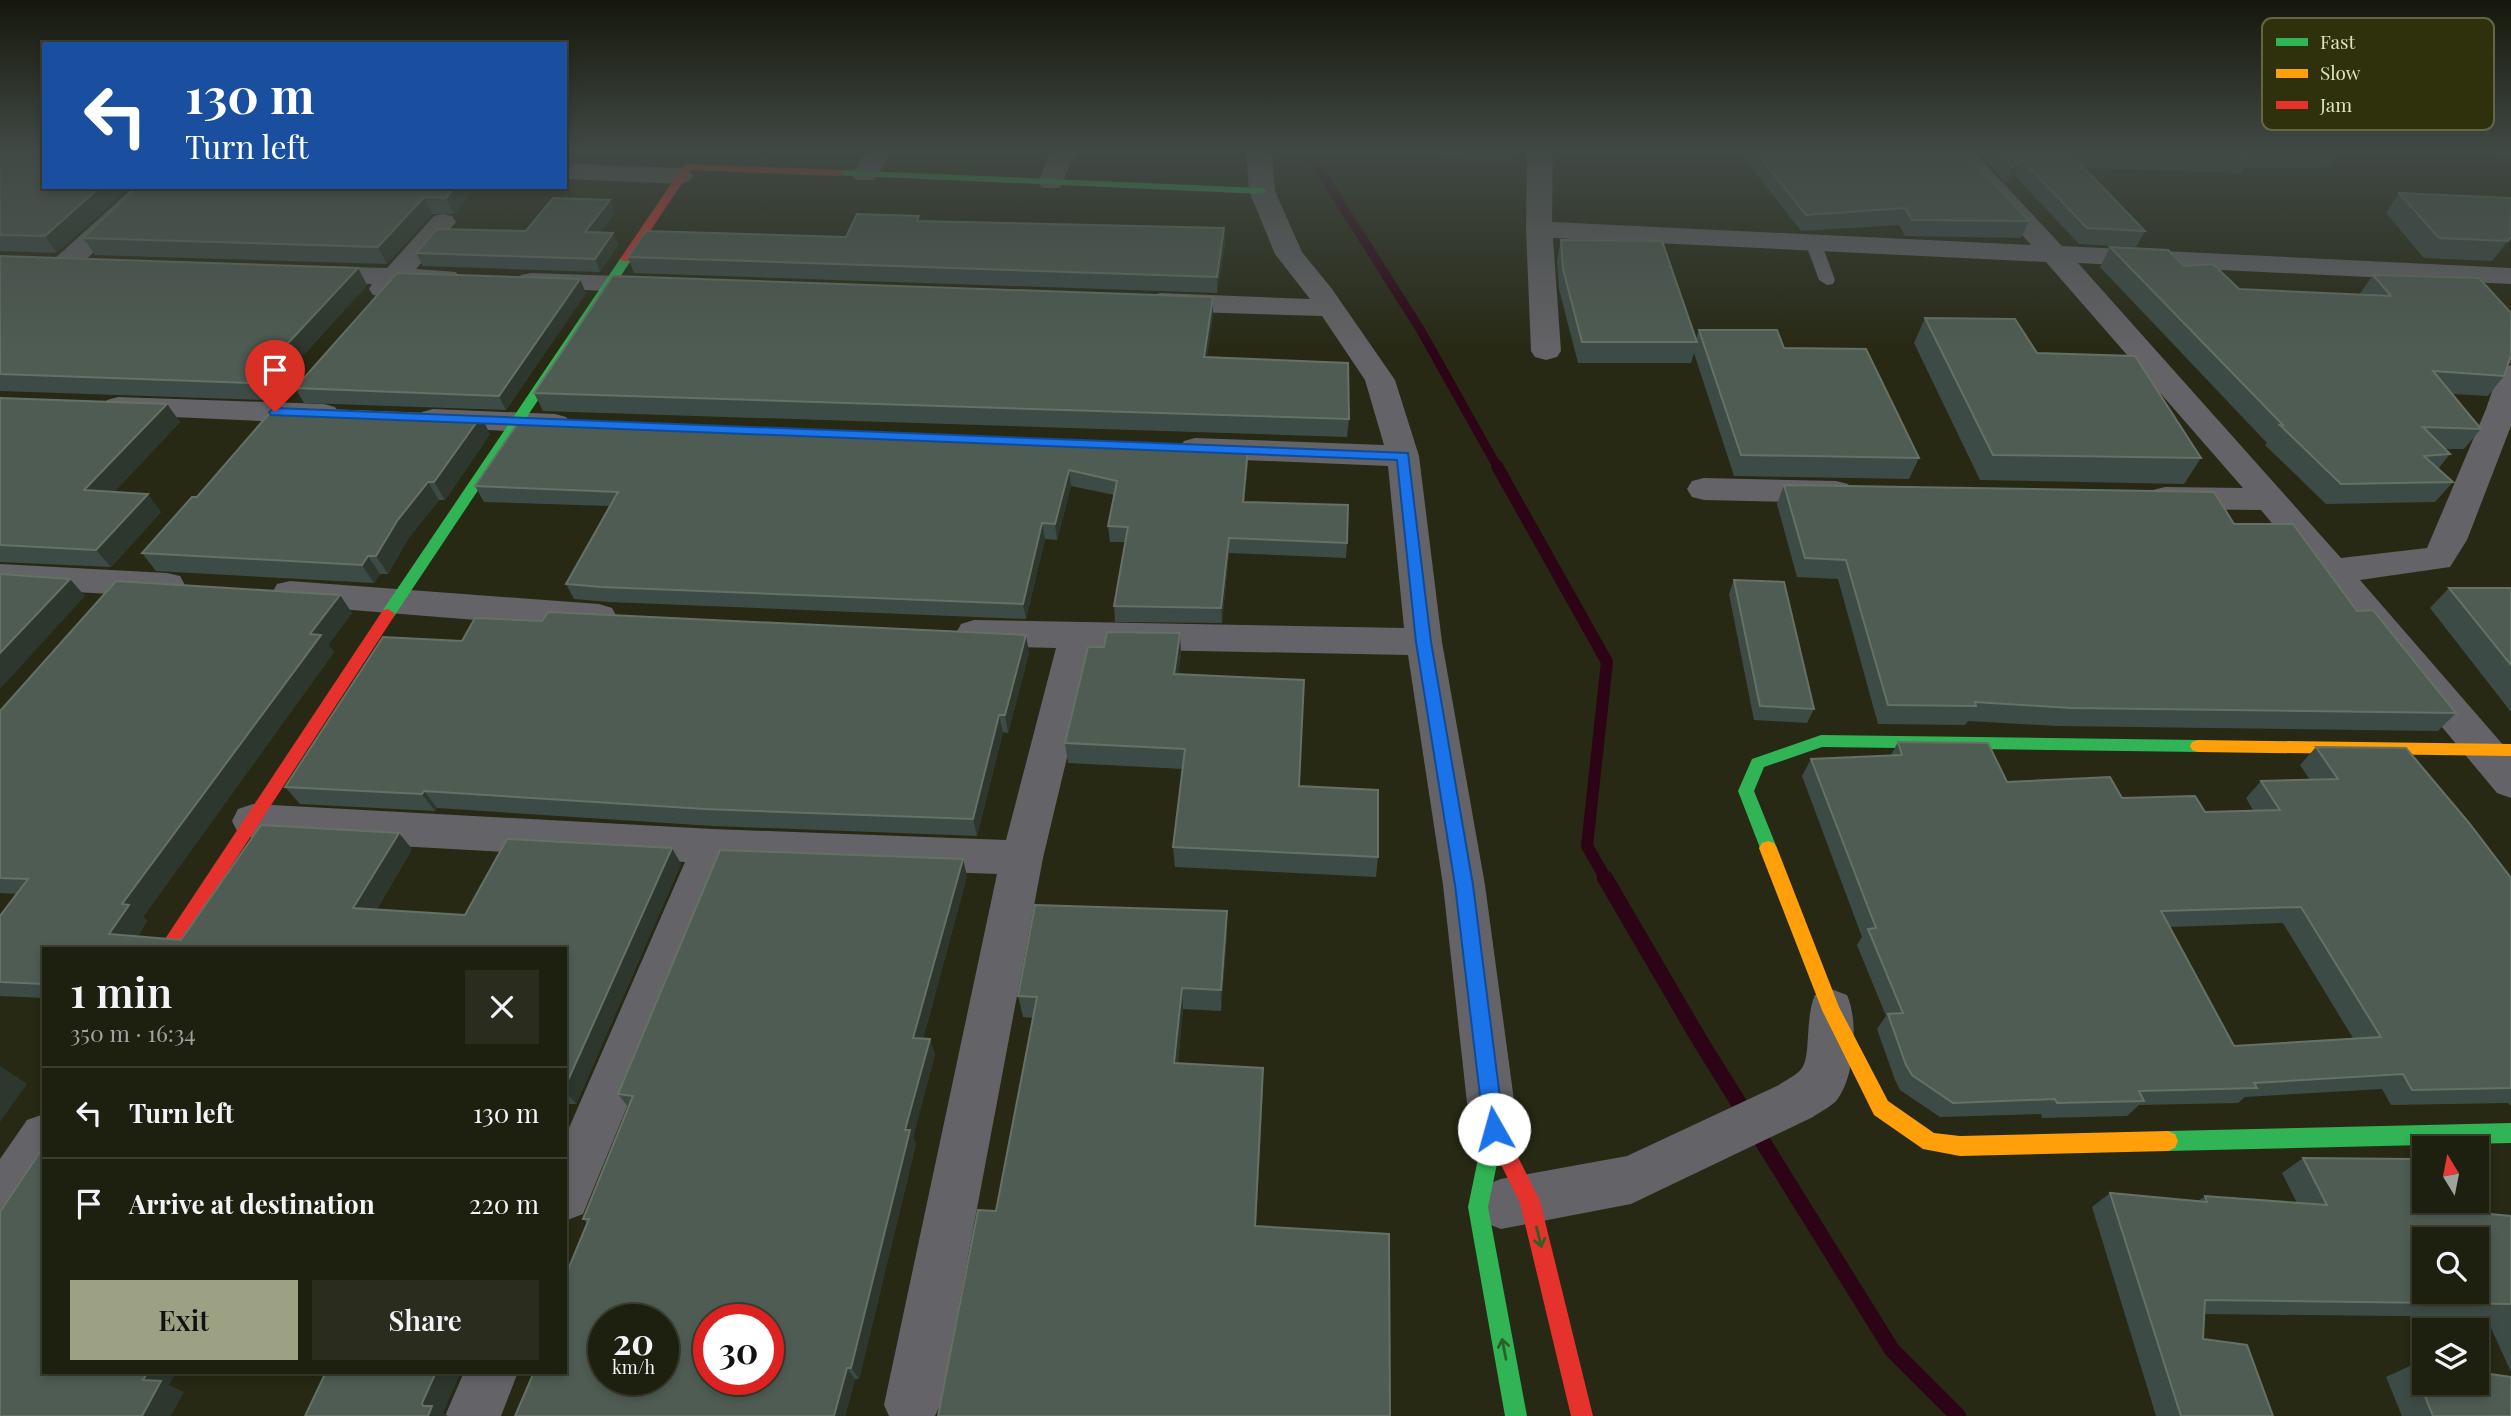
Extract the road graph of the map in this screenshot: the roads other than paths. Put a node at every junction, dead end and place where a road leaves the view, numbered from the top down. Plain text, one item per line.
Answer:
1 (110, 218) edge
2 (653, 218) edge
3 (1274, 218) edge
4 (1539, 218) edge
5 (2023, 218) edge
6 (443, 222) edge
7 (1539, 229) junction
8 (1813, 242) junction
9 (2055, 252) junction
10 (104, 267) edge
11 (284, 273) edge
12 (2511, 276) edge
13 (394, 277) junction
14 (1827, 280) dead end
15 (608, 284) junction
16 (678, 286) edge
17 (1135, 301) edge
18 (1329, 307) junction
19 (367, 308) edge
20 (1546, 351) dead end
21 (2511, 374) edge
22 (303, 381) edge
23 (83, 406) edge
24 (2507, 410) edge
25 (275, 412) junction
26 (356, 416) edge
27 (409, 418) edge
28 (516, 422) junction
29 (585, 425) edge
30 (248, 442) edge
31 (1166, 447) edge
32 (1403, 456) junction
33 (1704, 489) dead end
34 (1869, 492) edge
35 (2130, 497) edge
36 (2268, 499) junction
37 (147, 552) edge
38 (2333, 571) junction
39 (0, 576) edge
40 (119, 582) junction
41 (203, 588) edge
42 (258, 591) edge
43 (397, 600) junction
44 (92, 614) edge
45 (636, 619) edge
46 (939, 632) edge
47 (1077, 638) junction
48 (1424, 642) junction
49 (2498, 750) edge
50 (2511, 782) edge
51 (253, 821) junction
52 (713, 846) junction
53 (1022, 858) junction
54 (170, 947) edge
55 (1830, 1010) junction
56 (582, 1118) edge
57 (1494, 1129) junction
58 (2511, 1133) edge
59 (42, 1140) edge
60 (567, 1187) edge
61 (1530, 1201) junction
62 (0, 1203) edge
63 (1478, 1207) junction
64 (490, 1374) edge
65 (912, 1405) dead end
66 (473, 1416) edge
67 (1516, 1416) edge
68 (1582, 1416) edge

1 - 10 street
2 - 15 street
3 - 18 street
4 - 7 street
5 - 9 street
6 - 13 street
7 - 8 street
7 - 20 street
8 - 9 street
8 - 14 lane
9 - 12 street
9 - 36 street
11 - 13 street
13 - 15 street
13 - 19 street
15 - 16 street
15 - 28 street
17 - 18 street
18 - 32 street
21 - 24 street
22 - 25 street
23 - 25 street
24 - 38 street
25 - 26 street
25 - 30 street
27 - 28 street
28 - 29 street
28 - 43 street
31 - 32 street
32 - 48 street
33 - 34 street
35 - 36 street
36 - 38 street
37 - 40 street
38 - 49 street
39 - 40 street
40 - 41 street
40 - 44 street
42 - 43 street
43 - 45 street
43 - 51 street
46 - 47 street
47 - 48 street
47 - 53 street
48 - 57 street
49 - 50 street
49 - 55 street
51 - 52 street
51 - 54 street
52 - 53 street
52 - 56 street
53 - 65 street
55 - 58 street
55 - 61 street
56 - 60 street
57 - 61 street
57 - 63 street
59 - 62 street
61 - 63 street
61 -> 68 street
67 -> 63 street
64 - 66 street

